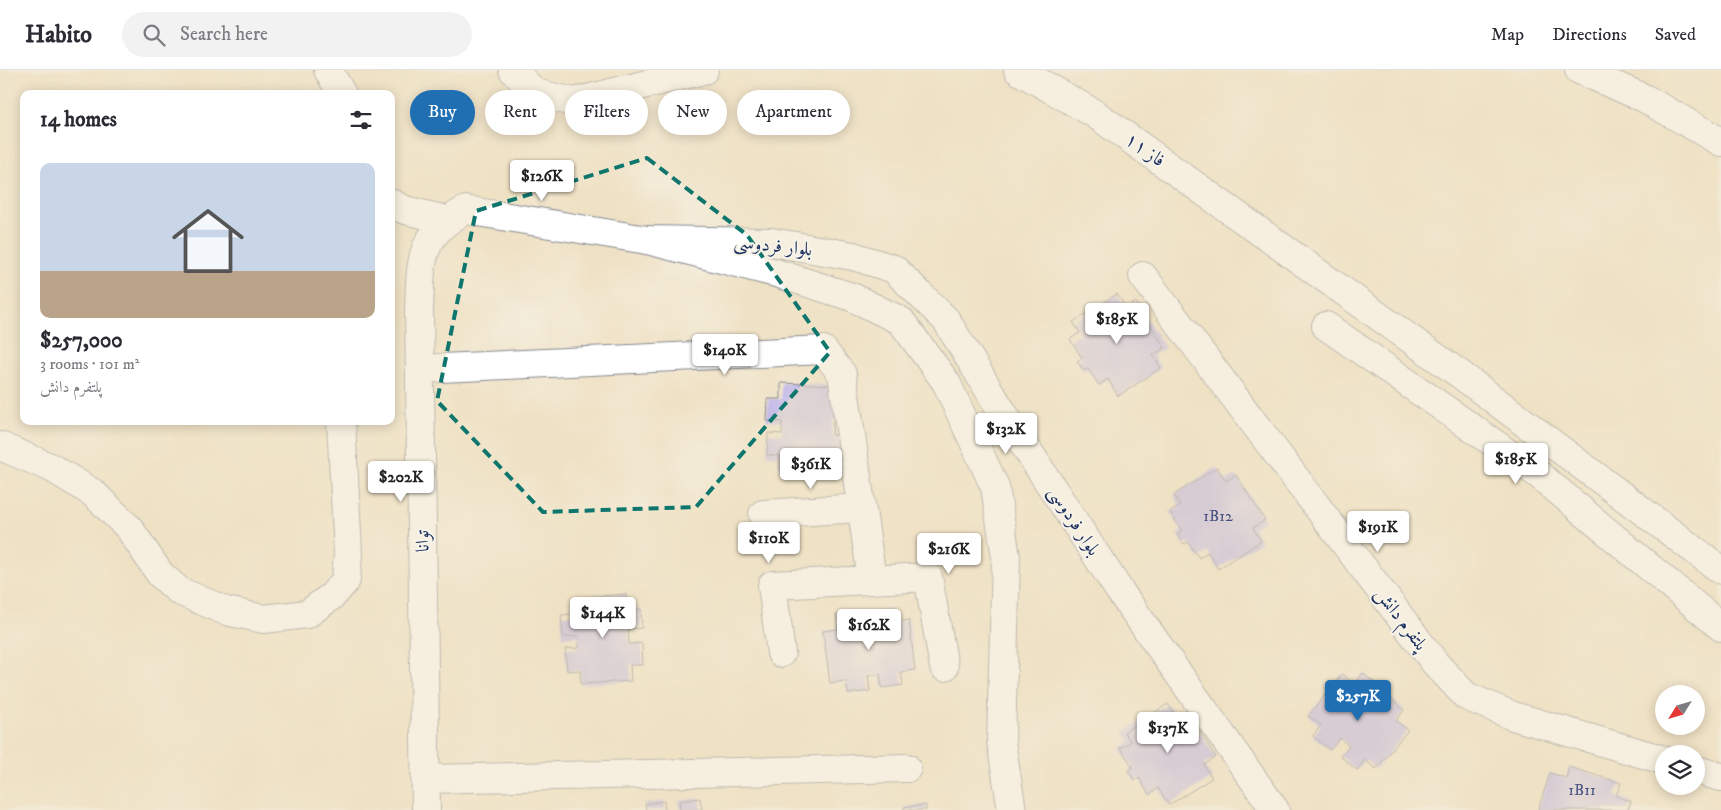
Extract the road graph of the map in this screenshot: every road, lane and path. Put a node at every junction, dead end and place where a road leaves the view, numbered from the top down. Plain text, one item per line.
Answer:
1 (328, 70) edge
2 (513, 70) edge
3 (704, 70) edge
4 (1018, 70) edge
5 (1580, 70) edge
6 (340, 90) edge
7 (1721, 142) edge
8 (395, 205) edge
9 (447, 220) junction
10 (647, 240) junction
11 (1143, 276) dead end
12 (1326, 326) dead end
13 (420, 369) junction
14 (341, 425) edge
15 (0, 446) edge
16 (861, 508) junction
17 (763, 514) dead end
18 (1721, 570) edge
19 (872, 579) junction
20 (1721, 627) edge
21 (781, 653) dead end
22 (944, 667) dead end
23 (1655, 757) edge
24 (907, 768) dead end
25 (1705, 773) edge
26 (1721, 777) edge
27 (426, 779) junction
28 (426, 810) edge
29 (1012, 810) edge
30 (1275, 810) edge

1 - 6 street
2 - 3 street
4 - 18 street, فاز ۱۱
5 - 7 street
8 - 9 street
9 - 10 street, بلوار فردوسی
9 - 13 street, توانا
10 - 29 street, بلوار فردوسی
10 - 30 street, بلوار فردوسی
11 - 23 street, پلتفرم دانش
12 - 20 street
13 - 16 street
13 - 27 street, توانا
14 - 15 street
16 - 17 street
16 - 19 street
19 - 21 street
19 - 22 street
24 - 27 street
25 - 26 street
27 - 28 street, توانا

